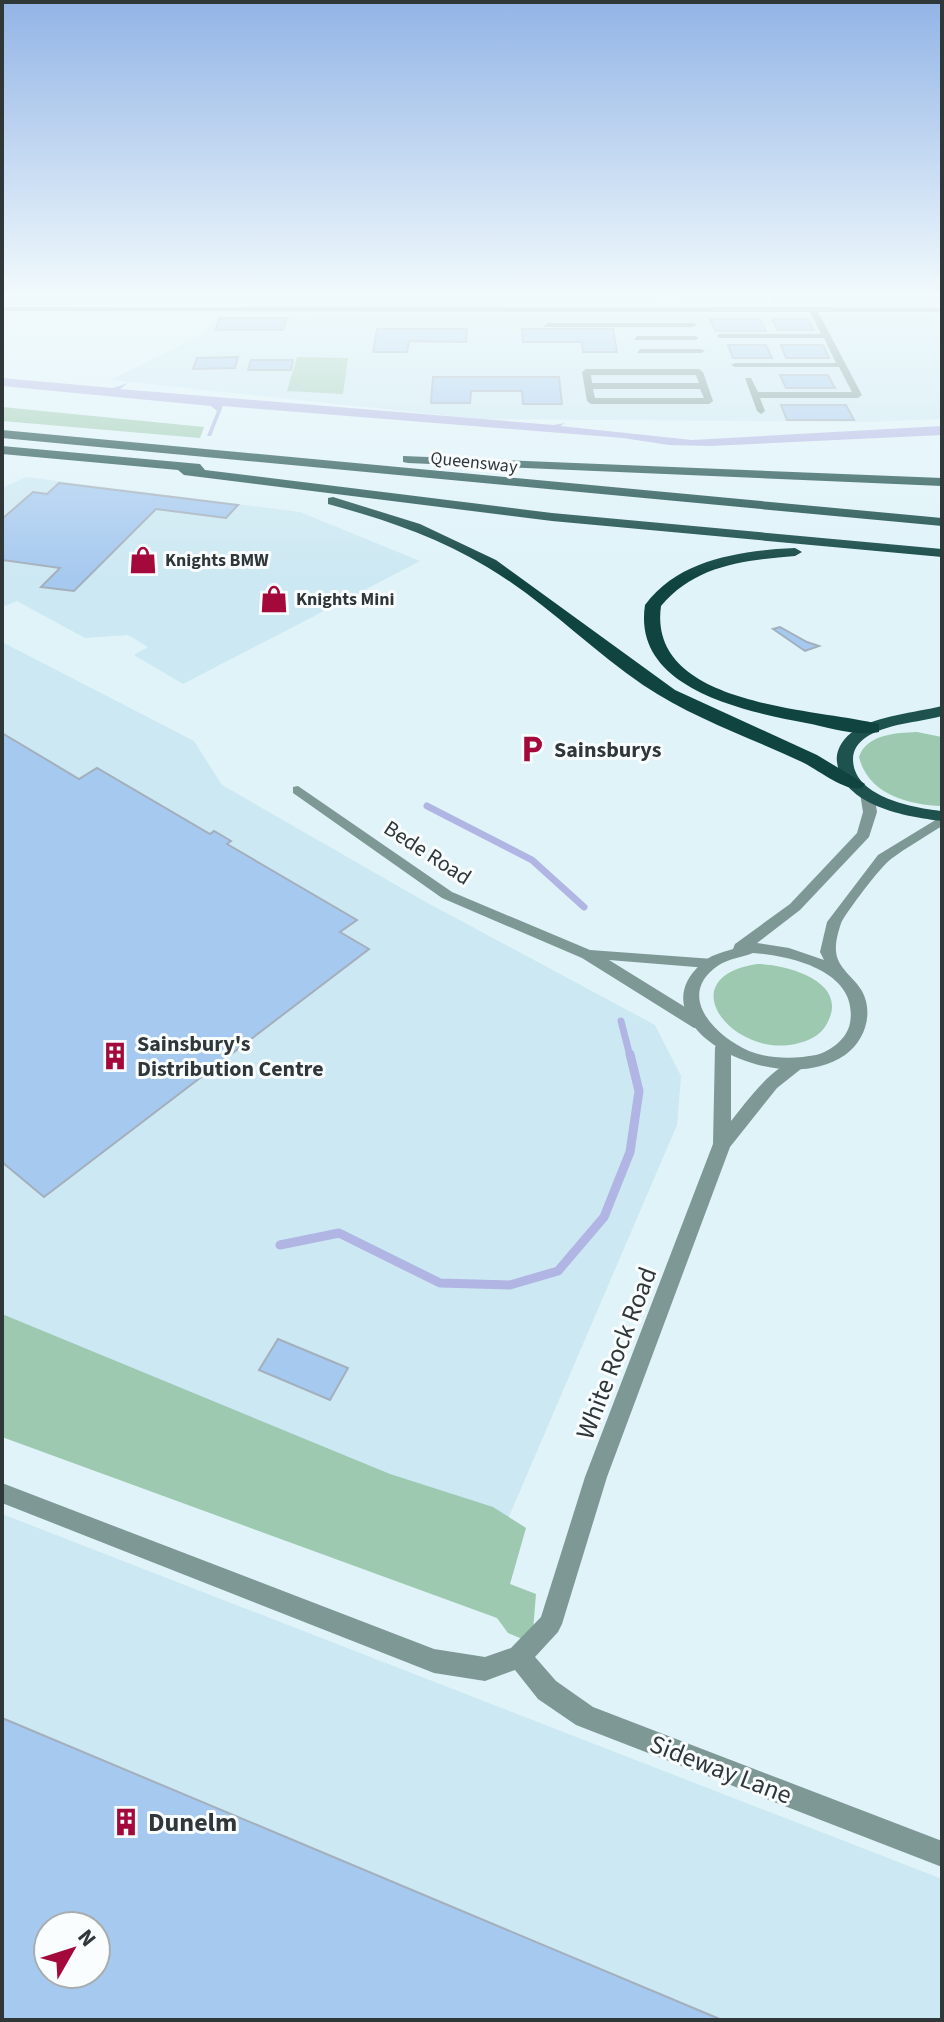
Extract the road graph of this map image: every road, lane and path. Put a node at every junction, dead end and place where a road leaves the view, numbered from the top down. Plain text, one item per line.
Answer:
1 (589, 389) edge
2 (705, 389) edge
3 (752, 389) edge
4 (855, 389) edge
5 (754, 395) junction
6 (761, 411) dead end
7 (2, 434) edge
8 (76, 441) junction
9 (253, 449) junction
10 (2, 450) edge
11 (48, 455) junction
12 (942, 480) edge
13 (927, 505) dead end
14 (942, 522) edge
15 (942, 534) edge
16 (884, 549) junction
17 (942, 553) edge
18 (942, 711) edge
19 (897, 724) junction
20 (942, 727) edge
21 (873, 728) junction
22 (862, 789) junction
23 (298, 790) dead end
24 (942, 818) edge
25 (735, 951) junction
26 (587, 954) junction
27 (708, 963) junction
28 (838, 974) junction
29 (700, 1024) junction
30 (723, 1047) junction
31 (798, 1065) junction
32 (722, 1144) junction
33 (2, 1493) edge
34 (519, 1657) junction
35 (942, 1854) edge

1 - 2 street
3 - 5 street
4 - 5 street
5 - 6 street
7 - 8 highway, Queensway
8 - 9 highway
8 - 14 highway, Queensway
9 - 12 highway
9 - 13 highway
10 - 11 highway, Queensway
11 - 15 highway, Queensway
11 - 16 highway
11 - 22 highway
16 - 17 highway
16 - 21 highway
18 - 19 main road
19 - 20 main road
19 - 21 main road
21 - 22 main road
22 - 24 main road
22 - 25 street
23 - 26 street, Bede Road
24 - 28 street
25 - 27 street
25 - 28 street
26 - 27 street, Bede Road
26 - 29 street, Bede Road
27 - 29 street
28 - 31 street
29 - 30 street
30 - 31 street
30 - 32 street, White Rock Road
31 - 32 street, White Rock Road
32 - 34 street, White Rock Road
33 - 34 street
34 - 35 street, Sideway Lane

